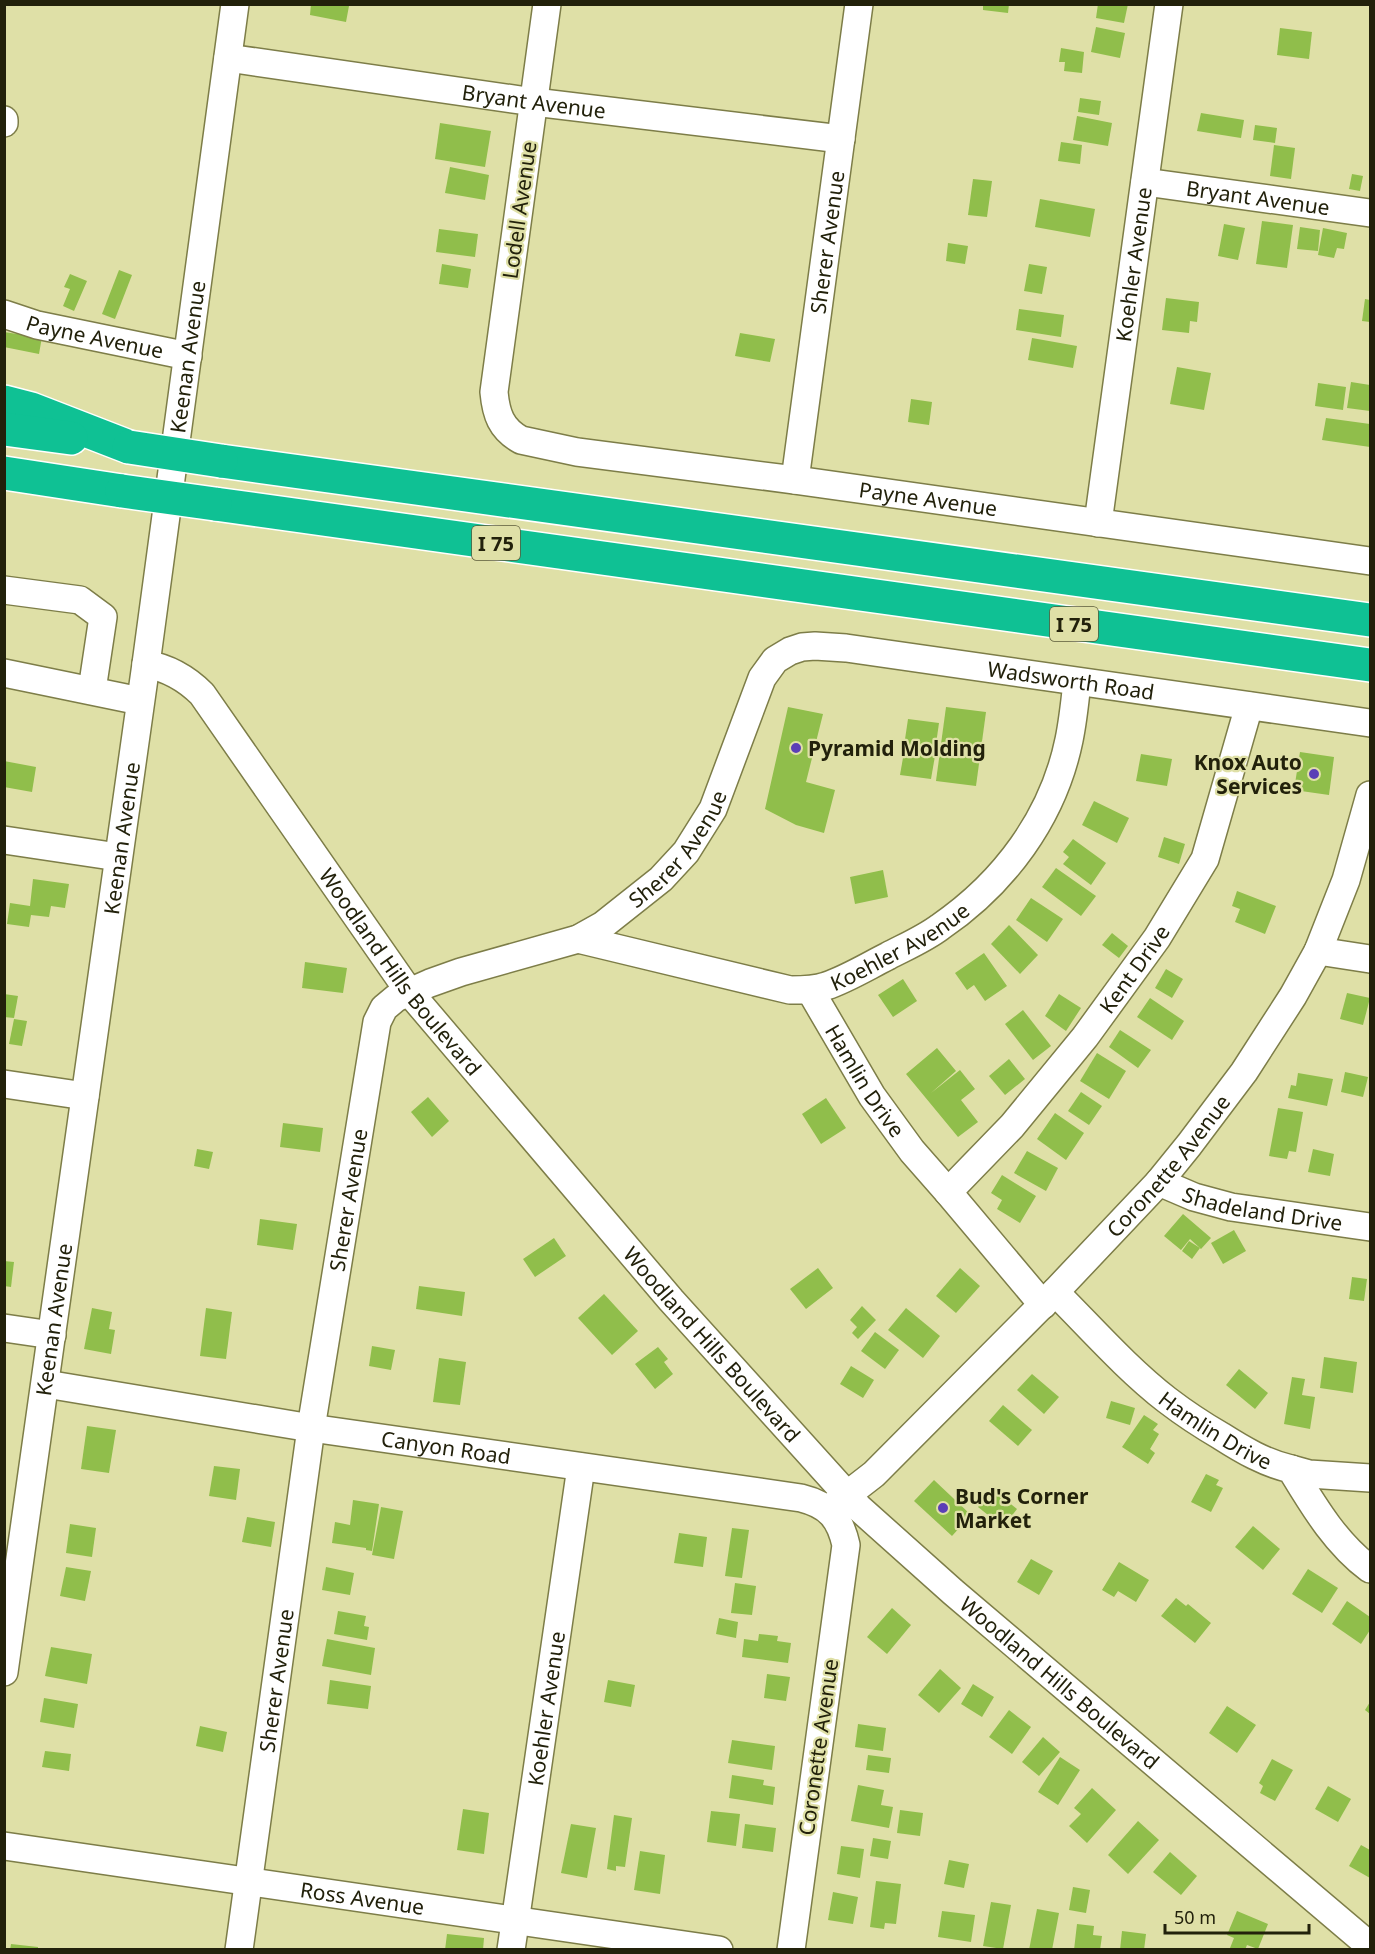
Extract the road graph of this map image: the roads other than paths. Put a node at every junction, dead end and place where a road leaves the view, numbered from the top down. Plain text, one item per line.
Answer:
1 (235, 4) edge
2 (547, 4) edge
3 (859, 4) edge
4 (1169, 4) edge
5 (228, 58) junction
6 (534, 102) junction
7 (841, 139) junction
8 (1145, 182) junction
9 (1371, 213) edge
10 (4, 314) edge
11 (188, 356) junction
12 (4, 402) edge
13 (498, 415) joint
14 (4, 429) edge
15 (129, 447) junction
16 (4, 473) edge
17 (795, 480) junction
18 (1098, 523) junction
19 (1371, 561) edge
20 (4, 590) edge
21 (1371, 620) edge
22 (776, 660) joint
23 (146, 664) junction
24 (1371, 665) edge
25 (4, 673) edge
26 (1077, 682) junction
27 (92, 690) junction
28 (140, 701) junction
29 (1249, 706) junction
30 (1371, 723) edge
31 (1371, 795) edge
32 (4, 840) edge
33 (118, 857) junction
34 (578, 939) junction
35 (1318, 951) junction
36 (1371, 959) edge
37 (810, 990) junction
38 (410, 993) junction
39 (4, 1084) edge
40 (85, 1096) junction
41 (1159, 1182) junction
42 (948, 1192) junction
43 (1371, 1227) edge
44 (1049, 1299) junction
45 (4, 1328) edge
46 (52, 1335) junction
47 (46, 1384) junction
48 (311, 1428) junction
49 (581, 1467) junction
50 (1291, 1469) junction
51 (1371, 1478) edge
52 (844, 1516) junction
53 (1371, 1569) edge
54 (4, 1672) edge
55 (4, 1846) edge
56 (249, 1880) junction
57 (515, 1919) junction
58 (1371, 1946) edge
59 (239, 1950) edge
60 (511, 1950) edge
61 (719, 1950) edge
62 (791, 1950) edge

1 - 5 street, Keenan Avenue
2 - 6 street, Lodell Avenue
3 - 7 street, Sherer Avenue
4 - 8 street, Koehler Avenue
5 - 6 street, Bryant Avenue
5 - 11 street, Keenan Avenue
6 - 7 street, Bryant Avenue
6 - 13 street, Lodell Avenue
7 - 17 street, Sherer Avenue
8 - 9 street, Bryant Avenue
8 - 18 street, Koehler Avenue
10 - 11 street, Payne Avenue
11 - 23 street, Keenan Avenue
12 - 15 highway
13 - 17 street, Payne Avenue
14 - 15 highway, I 75
15 - 21 highway, I 75, bridge
16 - 24 highway, I 75, bridge
17 - 18 street, Payne Avenue
18 - 19 street, Payne Avenue
20 - 27 street
22 - 26 street, Wadsworth Road
22 - 34 street, Sherer Avenue
23 - 28 street, Keenan Avenue
23 - 38 street, Woodland Hills Boulevard
25 - 27 street
26 - 29 street, Wadsworth Road
26 - 37 street, Koehler Avenue
27 - 28 street
28 - 33 street, Keenan Avenue
29 - 30 street, Wadsworth Road
29 - 42 street, Kent Drive
31 - 35 street, Coronette Avenue
32 - 33 street
33 - 40 street, Keenan Avenue
34 - 37 street, Koehler Avenue
34 - 38 street, Sherer Avenue
35 - 36 street
35 - 41 street, Coronette Avenue
37 - 42 street, Hamlin Drive
38 - 48 street, Sherer Avenue
38 - 52 street, Woodland Hills Boulevard
39 - 40 street
40 - 46 street, Keenan Avenue
41 - 43 street, Shadeland Drive
41 - 44 street, Coronette Avenue
42 - 44 street, Hamlin Drive
44 - 50 street, Hamlin Drive
44 - 52 street, Coronette Avenue
45 - 46 street
46 - 47 street, Keenan Avenue
47 - 48 street, Canyon Road
47 - 54 street, Keenan Avenue
48 - 49 street, Canyon Road
48 - 56 street, Sherer Avenue
49 - 52 street, Canyon Road
49 - 57 street, Koehler Avenue
50 - 51 street
50 - 53 street, Hamlin Drive
52 - 58 street, Woodland Hills Boulevard
52 - 62 street, Coronette Avenue
55 - 56 street, Ross Avenue
56 - 57 street, Ross Avenue
56 - 59 street, Sherer Avenue
57 - 60 street, Koehler Avenue
57 - 61 street, Ross Avenue

